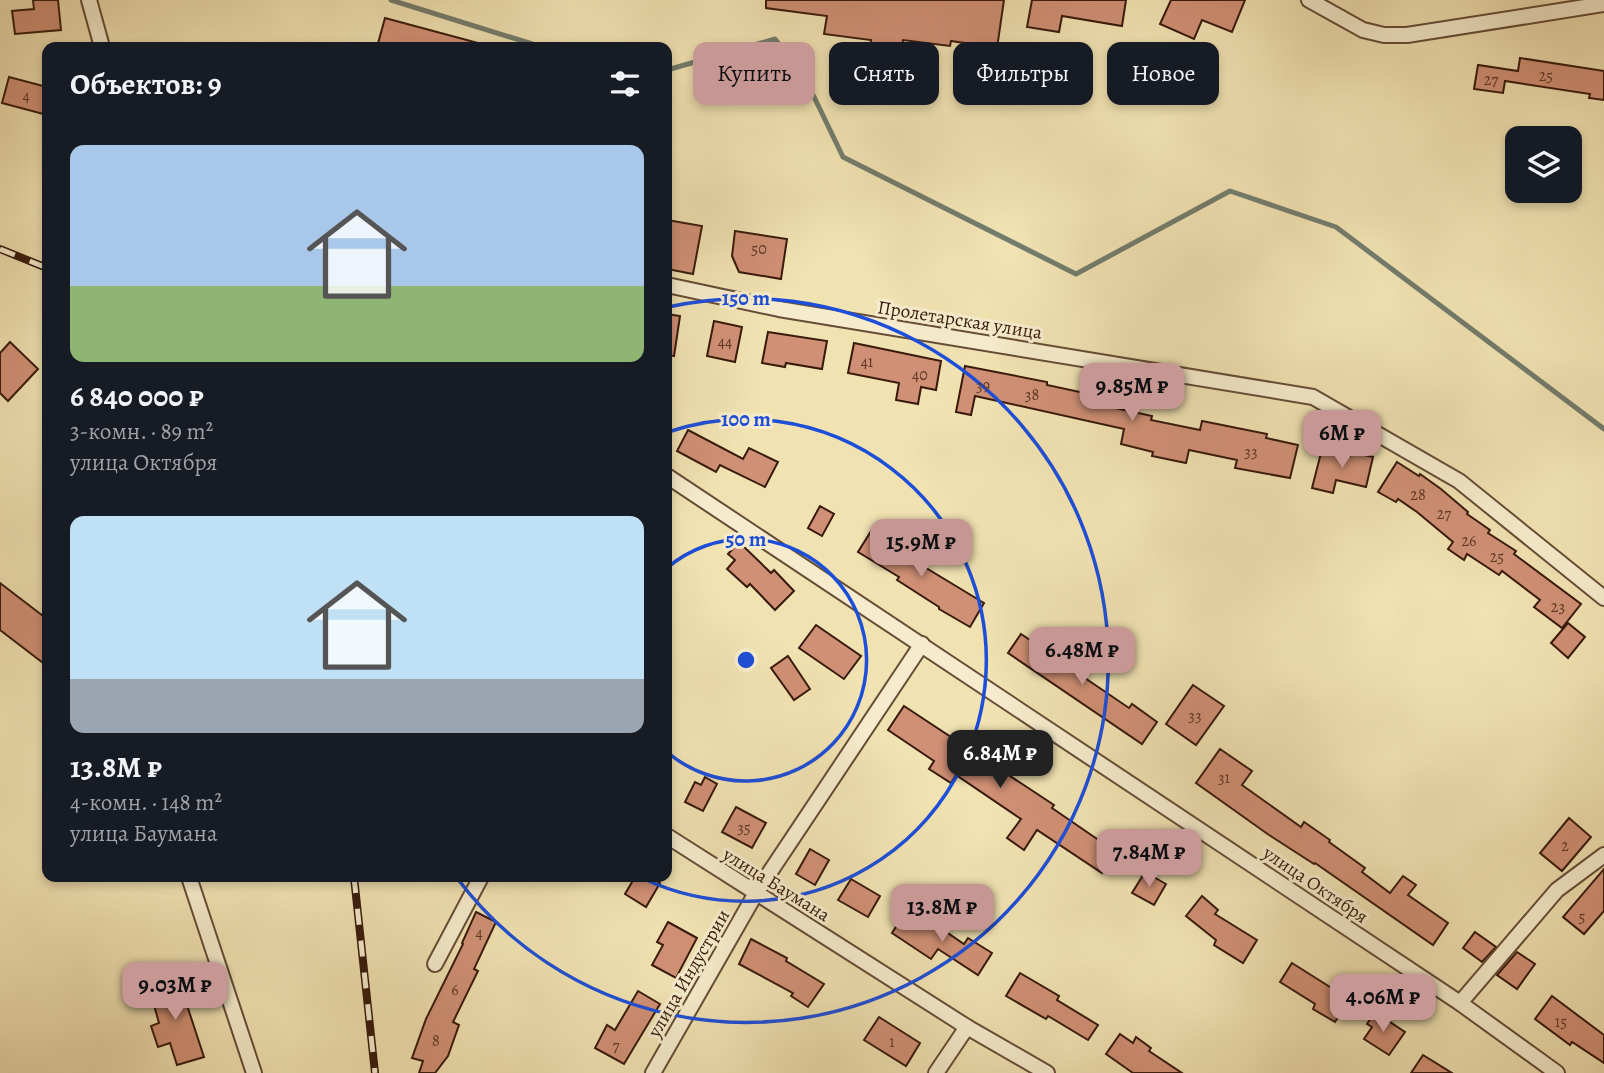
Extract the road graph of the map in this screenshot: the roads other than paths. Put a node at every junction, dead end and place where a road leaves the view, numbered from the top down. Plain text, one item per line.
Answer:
1 (89, 0) edge
2 (1309, 0) edge
3 (1604, 4) edge
4 (102, 42) edge
5 (672, 286) edge
6 (672, 479) edge
7 (1604, 598) edge
8 (922, 644) junction
9 (672, 839) edge
10 (1604, 855) edge
11 (191, 882) edge
12 (478, 882) edge
13 (756, 893) junction
14 (435, 964) dead end
15 (1460, 1003) junction
16 (967, 1027) junction
17 (254, 1073) edge
18 (653, 1073) edge
19 (936, 1073) edge
20 (1047, 1073) edge
21 (1557, 1073) edge

1 - 4 street
2 - 3 street
5 - 7 street, Пролетарская улица
6 - 8 street, улица Октября
8 - 13 street, улица Индустрии
8 - 15 street, улица Октября
9 - 13 street, улица Баумана
10 - 15 street
11 - 17 street
12 - 14 street
13 - 16 street, улица Баумана
13 - 18 street, улица Индустрии
15 - 21 street, улица Октября
16 - 19 street
16 - 20 street, улица Баумана

